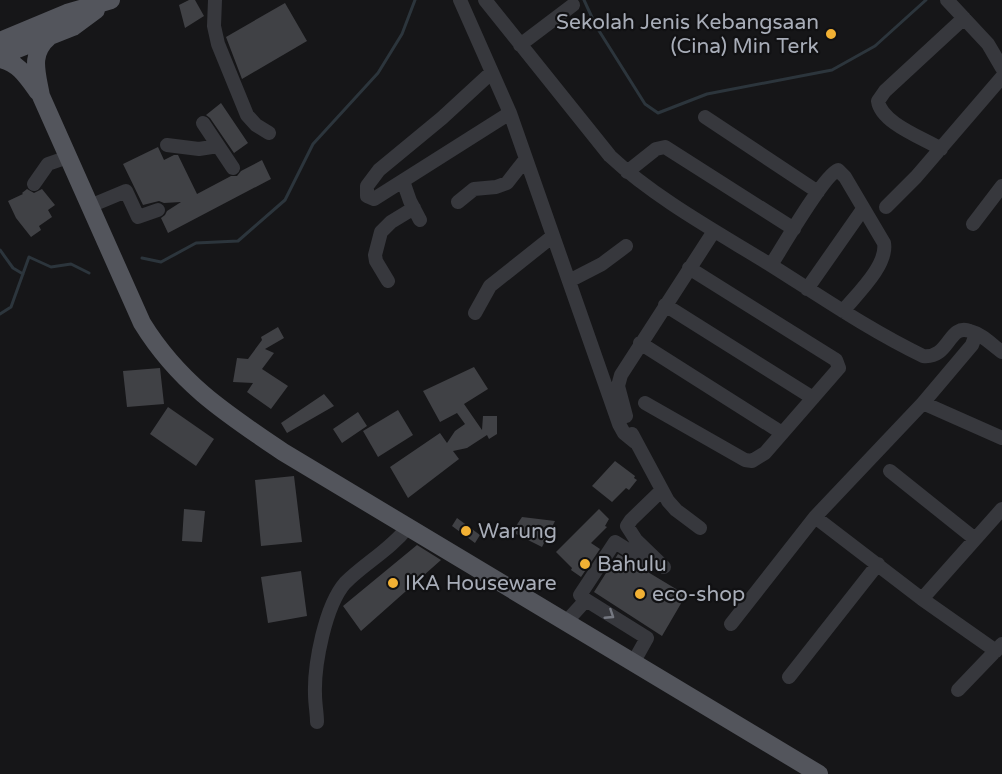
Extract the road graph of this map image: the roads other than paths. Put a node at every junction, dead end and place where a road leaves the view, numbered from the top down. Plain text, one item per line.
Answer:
1 (215, 0) edge
2 (460, 0) edge
3 (485, 0) edge
4 (108, 2) edge
5 (950, 3) edge
6 (573, 4) dead end
7 (964, 18) junction
8 (49, 37) junction
9 (520, 45) junction
10 (10, 46) edge
11 (998, 54) edge
12 (1002, 68) edge
13 (492, 72) junction
14 (32, 76) junction
15 (1002, 77) edge
16 (510, 114) junction
17 (705, 117) dead end
18 (203, 123) dead end
19 (269, 133) dead end
20 (167, 146) dead end
21 (218, 146) junction
22 (940, 148) junction
23 (68, 157) junction
24 (525, 160) junction
25 (384, 165) junction
26 (233, 168) dead end
27 (627, 172) junction
28 (400, 182) junction
29 (34, 184) dead end
30 (1002, 186) edge
31 (818, 192) junction
32 (458, 202) dead end
33 (90, 206) junction
34 (886, 207) dead end
35 (863, 209) junction
36 (158, 210) dead end
37 (973, 224) dead end
38 (795, 229) junction
39 (714, 231) junction
40 (553, 236) junction
41 (626, 246) dead end
42 (771, 265) junction
43 (688, 268) junction
44 (388, 280) dead end
45 (569, 281) junction
46 (807, 289) junction
47 (665, 305) junction
48 (843, 311) junction
49 (475, 313) dead end
50 (976, 334) junction
51 (640, 343) junction
52 (1002, 352) edge
53 (813, 398) junction
54 (923, 403) junction
55 (645, 404) dead end
56 (782, 433) junction
57 (1002, 438) edge
58 (636, 442) junction
59 (890, 471) dead end
60 (662, 490) junction
61 (1002, 509) edge
62 (815, 517) junction
63 (408, 527) junction
64 (700, 528) dead end
65 (975, 540) junction
66 (647, 562) dead end
67 (878, 564) junction
68 (664, 567) dead end
69 (922, 599) junction
70 (586, 600) junction
71 (566, 622) junction
72 (730, 624) dead end
73 (999, 648) edge
74 (633, 663) junction
75 (789, 677) dead end
76 (958, 690) dead end
77 (318, 722) dead end
78 (819, 774) edge

1 - 19 street
2 - 13 street
3 - 9 street
4 - 8 main road
4 - 10 main road
5 - 7 street
6 - 9 street
7 - 11 street
7 - 22 street
8 - 10 main road
8 - 14 main road
9 - 27 street
10 - 14 main road
11 - 12 street
13 - 16 street
13 - 25 street
14 - 23 main road
15 - 22 street
16 - 24 street
16 - 28 street
17 - 31 street
18 - 21 street
20 - 21 street
21 - 26 street
22 - 34 street
23 - 29 street
23 - 33 main road
24 - 32 street
24 - 40 street
25 - 28 street
25 - 28 street
27 - 38 street
27 - 39 street
28 - 44 street
30 - 37 street
31 - 35 street
31 - 38 street
33 - 36 street
33 - 63 main road
35 - 46 street
35 - 48 street
38 - 42 street
39 - 42 street
39 - 43 street
40 - 45 street
40 - 49 street
41 - 45 street
42 - 46 street
43 - 47 street
43 - 53 street
45 - 58 street
46 - 48 street
47 - 51 street
47 - 53 street
48 - 50 street
50 - 52 street
50 - 54 street
51 - 56 street
51 - 58 street
53 - 56 street
54 - 57 street
54 - 62 street
55 - 56 street
58 - 60 street
59 - 65 street
60 - 64 street
60 - 68 street
61 - 65 street
62 - 67 street
62 - 72 street
63 - 71 main road
63 - 77 street
65 - 69 street
66 - 70 street
67 - 69 street
67 - 75 street
69 - 73 street
70 - 71 street
70 -> 74 street
71 - 74 main road
73 - 76 street
74 - 78 main road

